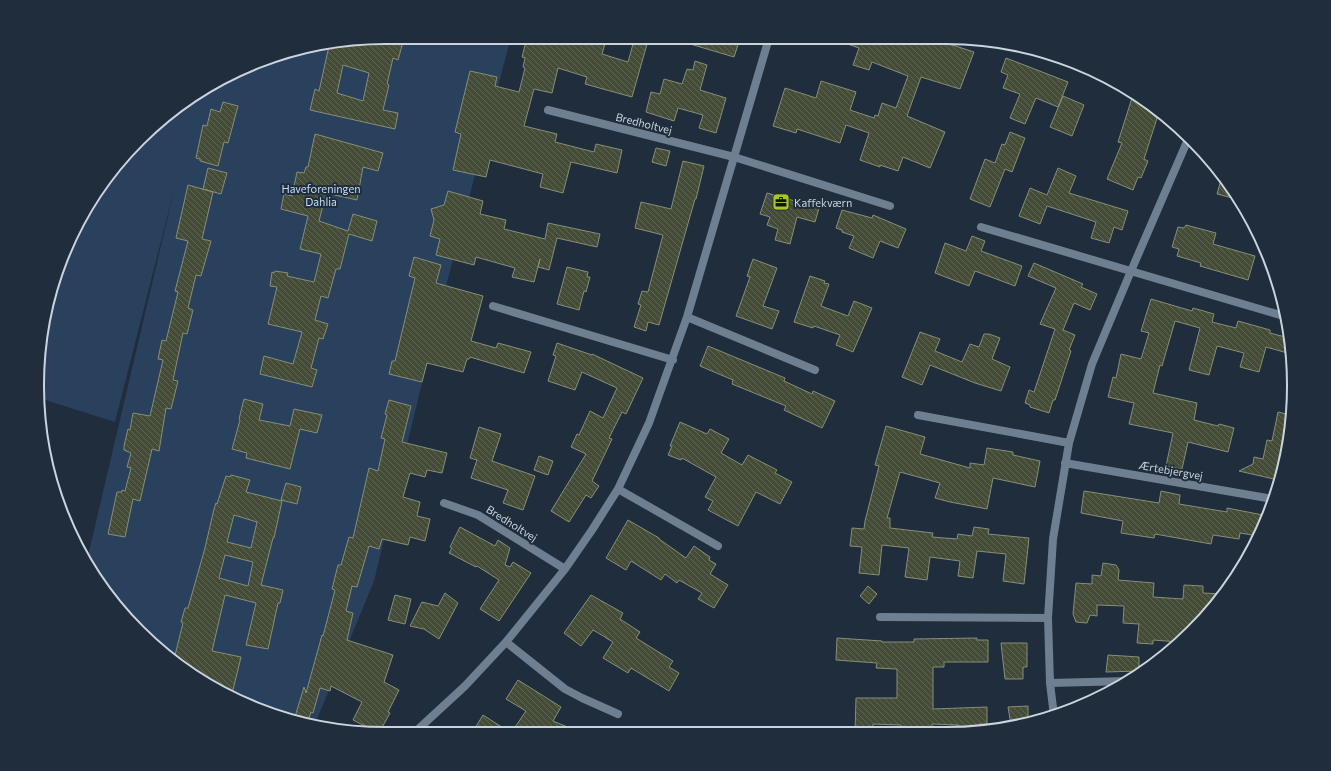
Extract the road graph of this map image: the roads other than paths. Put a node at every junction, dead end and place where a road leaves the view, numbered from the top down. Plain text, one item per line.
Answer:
1 (767, 44) edge
2 (548, 110) dead end
3 (1186, 143) edge
4 (734, 157) junction
5 (890, 206) dead end
6 (981, 227) dead end
7 (1130, 271) junction
8 (493, 306) dead end
9 (1279, 314) edge
10 (687, 317) junction
11 (673, 360) junction
12 (814, 370) dead end
13 (918, 415) dead end
14 (1069, 443) junction
15 (1065, 463) junction
16 (618, 489) junction
17 (1268, 498) edge
18 (444, 503) dead end
19 (718, 546) dead end
20 (565, 568) junction
21 (880, 617) dead end
22 (1048, 618) junction
23 (506, 642) junction
24 (1115, 681) edge
25 (1050, 683) junction
26 (1053, 710) edge
27 (618, 714) dead end
28 (421, 727) edge

1 - 4 street
2 - 4 street, Bredholtvej
3 - 7 street
4 - 5 street, Bredholtvej
4 - 10 street
6 - 7 street
7 - 9 street
7 - 14 street
8 - 11 street
10 - 11 street
10 - 12 street
11 - 16 street
13 - 14 street
14 - 15 street
15 - 17 street, Ærtebjergvej
15 - 22 street
16 - 19 street
16 - 20 street
18 - 20 street, Bredholtvej
20 - 23 street
21 - 22 street
22 - 25 street
23 - 27 street
23 - 28 street
24 - 25 street
25 - 26 street

